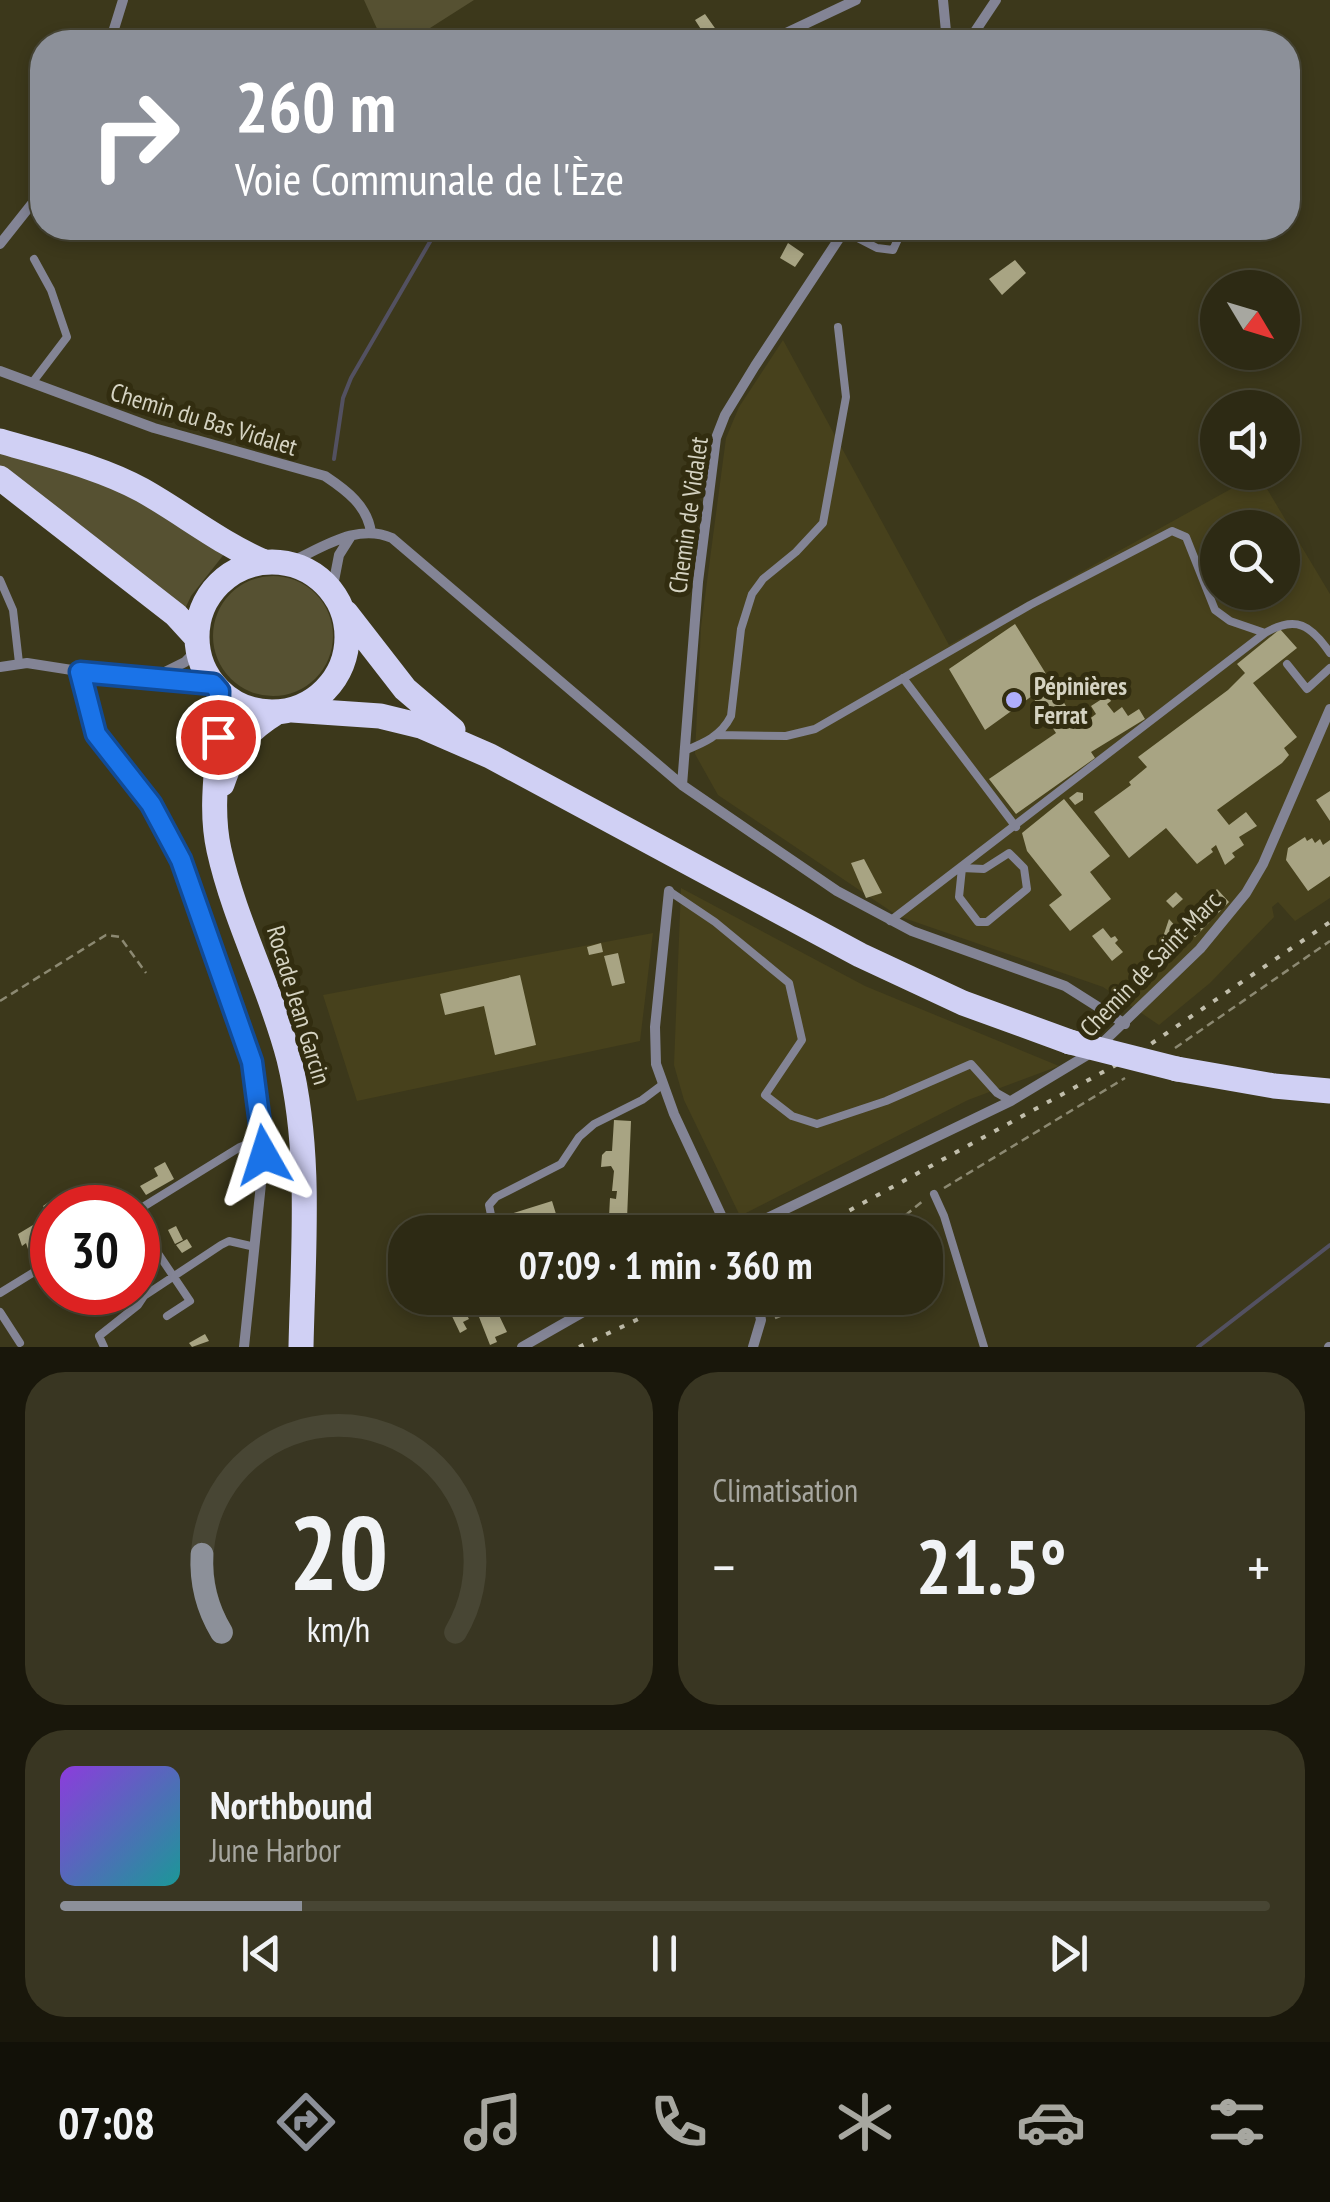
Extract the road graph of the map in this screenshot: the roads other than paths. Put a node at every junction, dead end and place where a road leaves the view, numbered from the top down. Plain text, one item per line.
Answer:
1 (123, 0) edge
2 (856, 0) edge
3 (944, 0) edge
4 (996, 0) edge
5 (114, 30) edge
6 (792, 30) edge
7 (946, 30) edge
8 (976, 30) edge
9 (30, 206) edge
10 (838, 240) edge
11 (864, 240) edge
12 (898, 240) edge
13 (0, 244) edge
14 (34, 258) dead end
15 (838, 327) dead end
16 (0, 371) edge
17 (32, 384) junction
18 (0, 441) edge
19 (0, 478) edge
20 (371, 532) junction
21 (352, 535) junction
22 (276, 563) junction
23 (0, 580) edge
24 (337, 600) junction
25 (1265, 632) junction
26 (197, 643) junction
27 (1330, 652) edge
28 (19, 663) junction
29 (1287, 664) dead end
30 (0, 667) edge
31 (1330, 668) edge
32 (80, 672) junction
33 (903, 678) junction
34 (149, 680) junction
35 (216, 688) junction
36 (1330, 709) edge
37 (285, 711) junction
38 (716, 735) junction
39 (684, 751) junction
40 (490, 756) junction
41 (682, 785) junction
42 (216, 803) junction
43 (1016, 827) junction
44 (962, 868) junction
45 (669, 891) joint
46 (890, 921) junction
47 (1125, 1024) junction
48 (662, 1086) junction
49 (1330, 1090) edge
50 (1012, 1102) junction
51 (263, 1138) junction
52 (934, 1194) road end
53 (160, 1196) edge
54 (491, 1215) dead end
55 (722, 1215) edge
56 (774, 1215) edge
57 (255, 1247) junction
58 (160, 1255) edge
59 (30, 1275) edge
60 (174, 1276) junction
61 (0, 1293) edge
62 (0, 1312) edge
63 (578, 1315) edge
64 (759, 1315) edge
65 (168, 1316) dead end
66 (20, 1344) dead end
67 (104, 1347) edge
68 (244, 1347) edge
69 (301, 1347) edge
70 (522, 1347) edge
71 (754, 1347) edge
72 (984, 1347) edge

1 - 5 street
2 - 6 street
3 - 7 street
4 - 8 street
9 - 13 street
10 - 39 street, Chemin de Vidalet
11 - 12 lane
14 - 17 lane
15 - 38 lane
16 - 17 street, Chemin du Bas Vidalet
17 - 20 street, Chemin du Bas Vidalet
18 - 22 main road
19 - 26 main road
20 - 21 street
20 - 41 street
21 - 22 street
21 - 24 street
22 - 24 main road
22 - 26 main road
23 - 28 lane
24 - 37 main road
24 - 40 main road
25 - 27 lane
25 - 33 lane
25 - 43 lane
26 - 34 street
26 - 35 main road
28 - 30 street
28 - 32 street
29 - 31 lane
32 - 34 street
32 - 51 street
33 - 38 lane
33 - 43 lane
34 - 35 street
35 - 37 main road
35 - 42 main road, Rocade Jean Garcin
36 - 47 street, Chemin de Saint-Marc
37 - 40 main road
37 - 42 main road, Rocade Jean Garcin
38 - 39 lane
39 - 41 street, Chemin de Vidalet
40 - 49 main road, bridge
41 - 46 street
42 - 69 main road, Rocade Jean Garcin
43 - 44 lane
44 - 44 lane
44 - 46 lane
45 - 48 street
45 - 50 lane
46 - 47 street
47 - 50 street, Chemin de Saint-Marc
48 - 54 lane
48 - 55 street
50 - 56 street, Chemin de Saint-Marc
51 - 53 lane
51 - 57 street
52 - 72 lane
57 - 60 lane
57 - 68 street
58 - 60 lane
59 - 61 lane
60 - 65 lane
60 - 67 lane
62 - 66 lane
63 - 70 street
64 - 71 street

